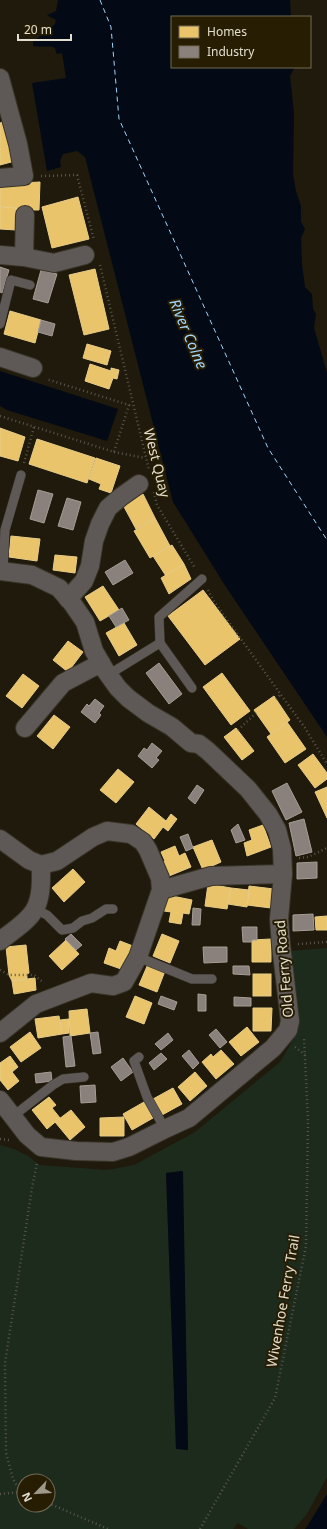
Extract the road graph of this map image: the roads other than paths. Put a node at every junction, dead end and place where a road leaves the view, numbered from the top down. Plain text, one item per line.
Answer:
1 (0, 82) edge
2 (0, 178) edge
3 (25, 215) dead end
4 (93, 253) road end
5 (0, 255) edge
6 (24, 257) junction
7 (30, 285) dead end
8 (0, 324) edge
9 (0, 357) edge
10 (34, 368) road end
11 (21, 475) road end
12 (147, 481) road end
13 (1, 571) edge
14 (202, 579) road end
15 (68, 599) junction
16 (160, 643) junction
17 (104, 669) junction
18 (192, 688) dead end
19 (25, 728) dead end
20 (0, 839) edge
21 (41, 865) junction
22 (283, 867) junction
23 (161, 890) junction
24 (35, 909) junction
25 (113, 909) dead end
26 (0, 941) edge
27 (138, 957) junction
28 (212, 979) dead end
29 (0, 1033) edge
30 (139, 1057) dead end
31 (84, 1077) dead end
32 (0, 1100) edge
33 (12, 1117) junction
34 (165, 1129) junction

1 - 2 street
3 - 6 street
4 - 6 street
5 - 6 street
7 - 8 lane
9 - 10 street
11 - 13 lane
12 - 15 street
13 - 15 street, Old Ferry Road
14 - 16 lane
15 - 17 street, Old Ferry Road
16 - 17 lane
16 - 18 lane
17 - 19 street
17 - 22 street, Old Ferry Road
20 - 21 street
21 - 23 street
21 - 24 street
22 - 23 street
22 - 34 street, Old Ferry Road
23 - 27 street
24 - 25 lane
24 - 26 street
27 - 28 lane
27 - 29 street
30 - 34 lane
31 - 33 lane
32 - 33 street
33 - 34 street, Old Ferry Road

